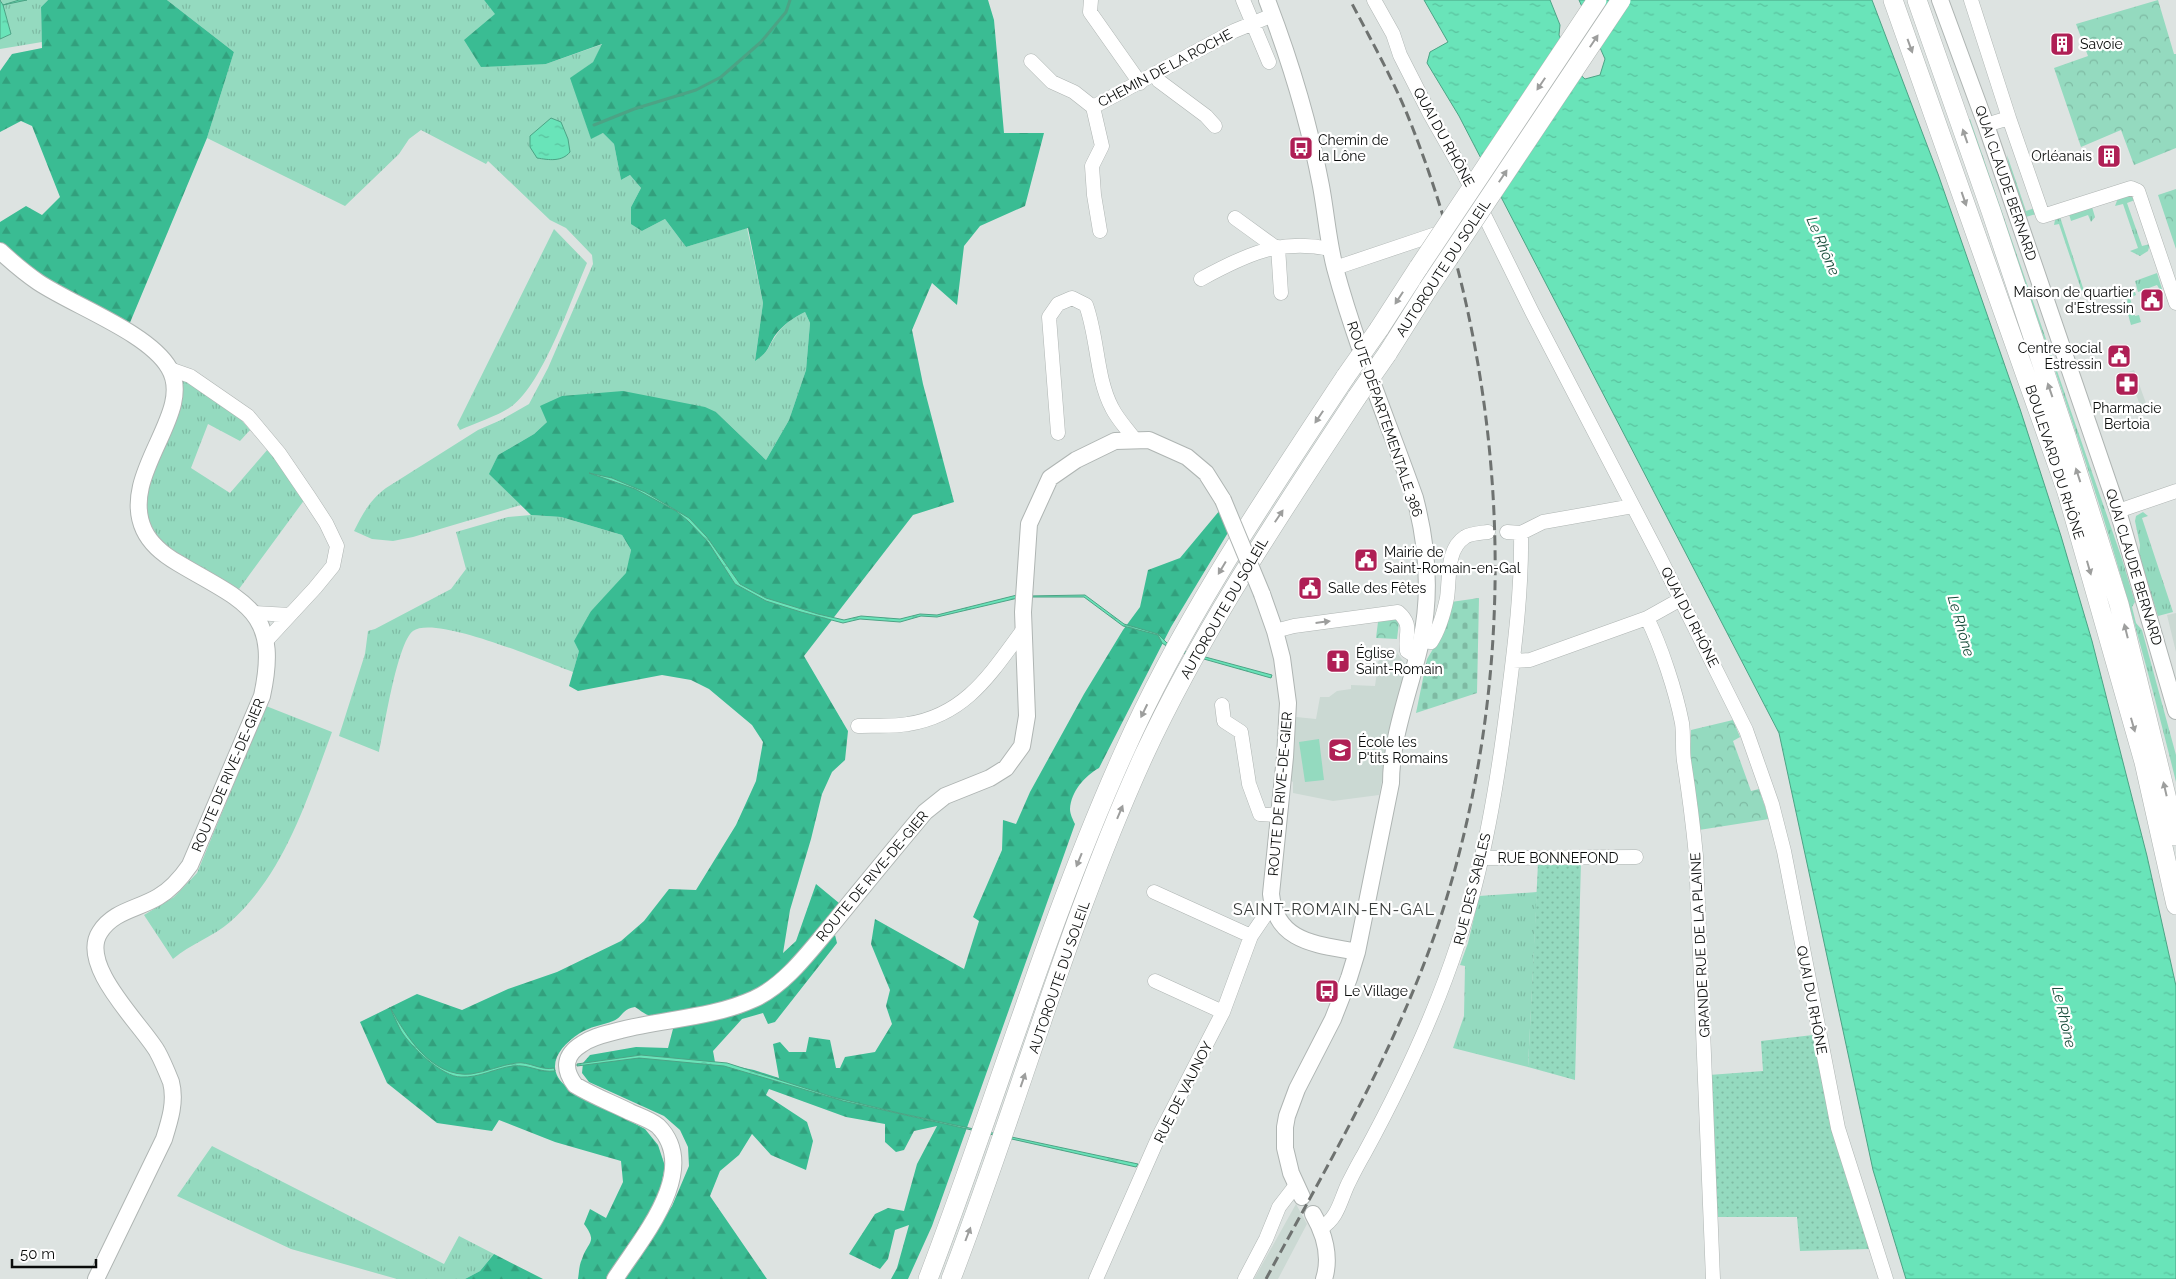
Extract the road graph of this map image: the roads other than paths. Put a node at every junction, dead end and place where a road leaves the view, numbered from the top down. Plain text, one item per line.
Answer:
1 (1090, 0) edge
2 (1243, 0) edge
3 (1267, 0) edge
4 (1374, 0) edge
5 (1597, 0) edge
6 (1621, 0) edge
7 (1893, 0) edge
8 (1917, 0) edge
9 (1940, 0) edge
10 (1971, 0) edge
11 (1273, 15) junction
12 (1252, 23) junction
13 (1031, 61) dead end
14 (1269, 62) dead end
15 (1155, 75) junction
16 (1140, 83) junction
17 (1093, 107) junction
18 (2009, 118) junction
19 (1986, 125) junction
20 (1215, 126) dead end
21 (1235, 218) dead end
22 (1100, 231) dead end
23 (1436, 234) dead end
24 (1276, 247) junction
25 (1330, 249) junction
26 (0, 252) edge
27 (1335, 268) junction
28 (1201, 279) dead end
29 (1281, 293) dead end
30 (2176, 303) edge
31 (170, 369) junction
32 (1058, 432) dead end
33 (1135, 440) junction
34 (2176, 491) edge
35 (1633, 506) junction
36 (2118, 511) junction
37 (1488, 532) dead end
38 (1681, 599) junction
39 (254, 613) junction
40 (290, 615) junction
41 (1647, 618) junction
42 (1023, 630) junction
43 (1275, 631) junction
44 (266, 641) junction
45 (1421, 641) junction
46 (1417, 657) junction
47 (1513, 662) junction
48 (1222, 705) dead end
49 (2176, 711) edge
50 (858, 726) dead end
51 (1278, 815) junction
52 (2176, 836) edge
53 (1636, 857) dead end
54 (1481, 858) junction
55 (1154, 892) dead end
56 (2176, 905) edge
57 (1273, 908) junction
58 (1251, 936) junction
59 (1356, 952) junction
60 (1155, 981) dead end
61 (1223, 1012) junction
62 (1299, 1191) joint
63 (1317, 1221) joint
64 (96, 1279) edge
65 (615, 1279) edge
66 (928, 1279) edge
67 (951, 1279) edge
68 (1096, 1279) edge
69 (1245, 1279) edge
70 (1324, 1279) edge
71 (1714, 1279) edge
72 (1886, 1279) edge

1 - 16 street
2 - 12 street
3 - 11 main road, ROUTE DÉPARTEMENTALE 386
4 - 35 street, QUAI DU RHÔNE
5 -> 66 highway, AUTOROUTE DU SOLEIL, bridge
67 -> 6 highway, AUTOROUTE DU SOLEIL, bridge
7 -> 56 highway, BOULEVARD DU RHÔNE
52 -> 8 highway, BOULEVARD DU RHÔNE
9 - 19 main road, QUAI CLAUDE BERNARD
10 - 18 street
11 - 12 street, CHEMIN DE LA ROCHE
11 - 25 main road, ROUTE DÉPARTEMENTALE 386
12 - 14 street
12 - 15 street, CHEMIN DE LA ROCHE
13 - 17 street
15 - 16 street, CHEMIN DE LA ROCHE
15 - 20 street
16 - 17 street, CHEMIN DE LA ROCHE
17 - 22 street, CHEMIN DE LA ROCHE
18 - 19 street
18 - 30 street
19 - 36 main road, QUAI CLAUDE BERNARD
21 - 24 street
23 - 27 street
24 - 25 street
24 - 28 street
24 - 29 street
25 - 27 main road, ROUTE DÉPARTEMENTALE 386
26 - 31 main road
27 - 45 main road, ROUTE DÉPARTEMENTALE 386
31 - 39 main road, ROUTE DE RIVE-DE-GIER
31 - 40 street
32 - 33 street
33 - 42 main road, ROUTE DE RIVE-DE-GIER
33 - 43 main road, ROUTE DE RIVE-DE-GIER, bridge
34 - 36 street
35 - 38 street, QUAI DU RHÔNE
35 - 47 street, RUE DES SABLES
36 - 49 main road, QUAI CLAUDE BERNARD
37 - 45 street
38 - 41 street
38 - 72 street, QUAI DU RHÔNE
39 - 40 street
39 - 44 main road, ROUTE DE RIVE-DE-GIER
40 - 44 street
41 - 47 street
41 - 71 street, GRANDE RUE DE LA PLAINE
42 - 50 street
42 - 65 main road, ROUTE DE RIVE-DE-GIER
43 -> 46 street
43 - 51 main road, ROUTE DE RIVE-DE-GIER
44 - 64 main road, ROUTE DE RIVE-DE-GIER
45 - 46 main road, ROUTE DÉPARTEMENTALE 386
46 - 59 main road, ROUTE DÉPARTEMENTALE 386
47 - 54 street, RUE DES SABLES
48 - 51 street
51 - 57 main road, ROUTE DE RIVE-DE-GIER
53 - 54 street, RUE BONNEFOND
54 - 63 street, RUE DES SABLES
55 - 58 street
57 - 58 street, RUE DE VAUNOY
57 - 59 main road, ROUTE DE RIVE-DE-GIER
58 - 61 street, RUE DE VAUNOY
59 - 62 main road, ROUTE DÉPARTEMENTALE 386
60 - 61 street
61 - 68 street, RUE DE VAUNOY
62 - 69 street
63 - 70 main road

